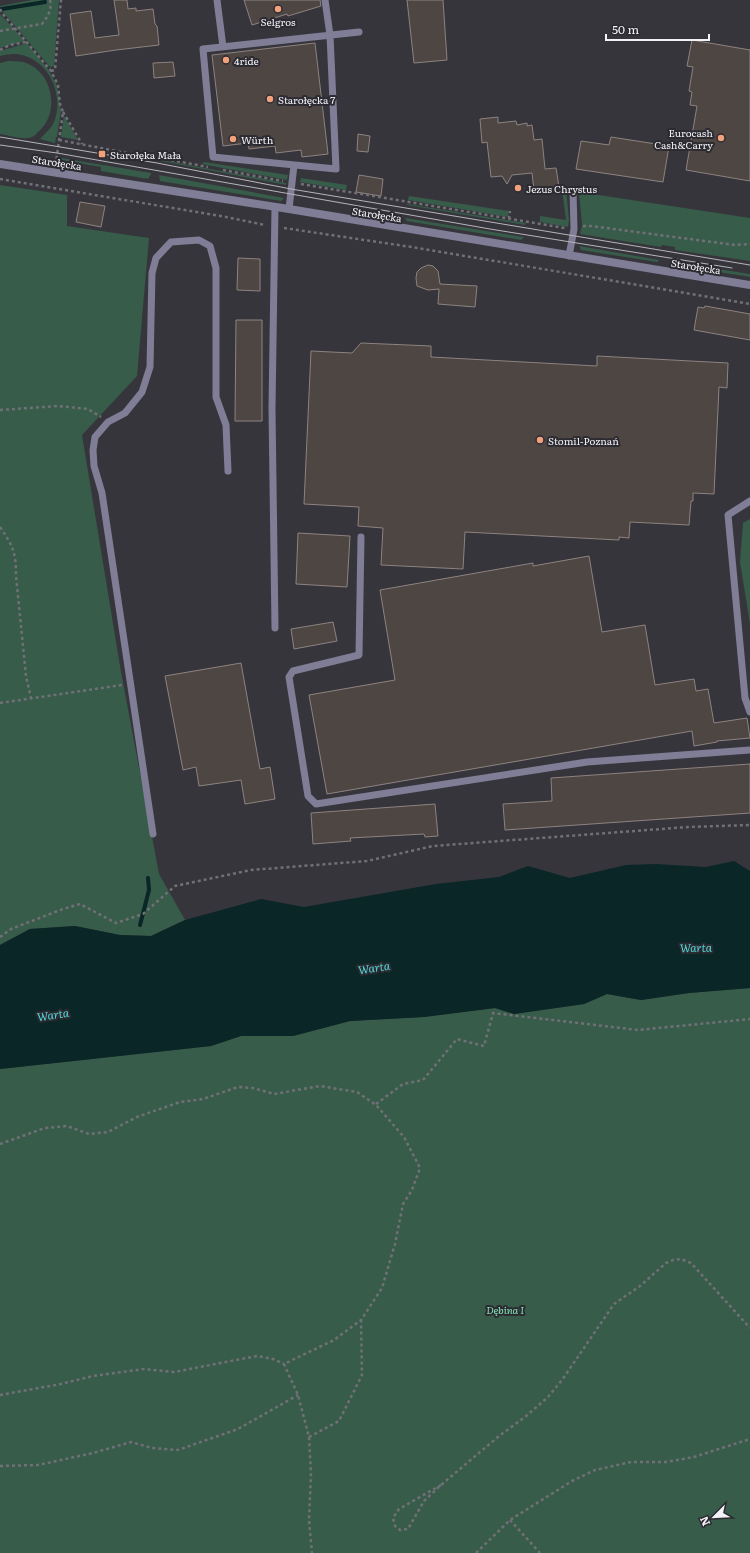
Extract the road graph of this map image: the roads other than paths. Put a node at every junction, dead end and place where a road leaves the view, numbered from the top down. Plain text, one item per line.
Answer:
1 (217, 0) edge
2 (325, 0) edge
3 (359, 32) dead end
4 (330, 35) junction
5 (223, 47) junction
6 (0, 164) edge
7 (294, 165) junction
8 (573, 191) dead end
9 (275, 207) junction
10 (289, 209) junction
11 (569, 256) junction
12 (750, 285) edge
13 (228, 471) dead end
14 (750, 501) edge
15 (361, 537) dead end
16 (274, 628) dead end
17 (750, 712) edge
18 (750, 750) edge
19 (153, 834) dead end

1 - 5 lane
2 - 4 lane
3 - 4 lane
4 - 5 lane
4 - 7 lane
5 - 7 lane
6 - 9 street, Starołęcka
7 - 10 lane
8 - 11 lane
9 - 10 street, Starołęcka
9 - 16 lane
10 - 11 street, Starołęcka
11 - 12 street, Starołęcka
13 - 19 lane
14 - 17 lane
15 - 18 lane

